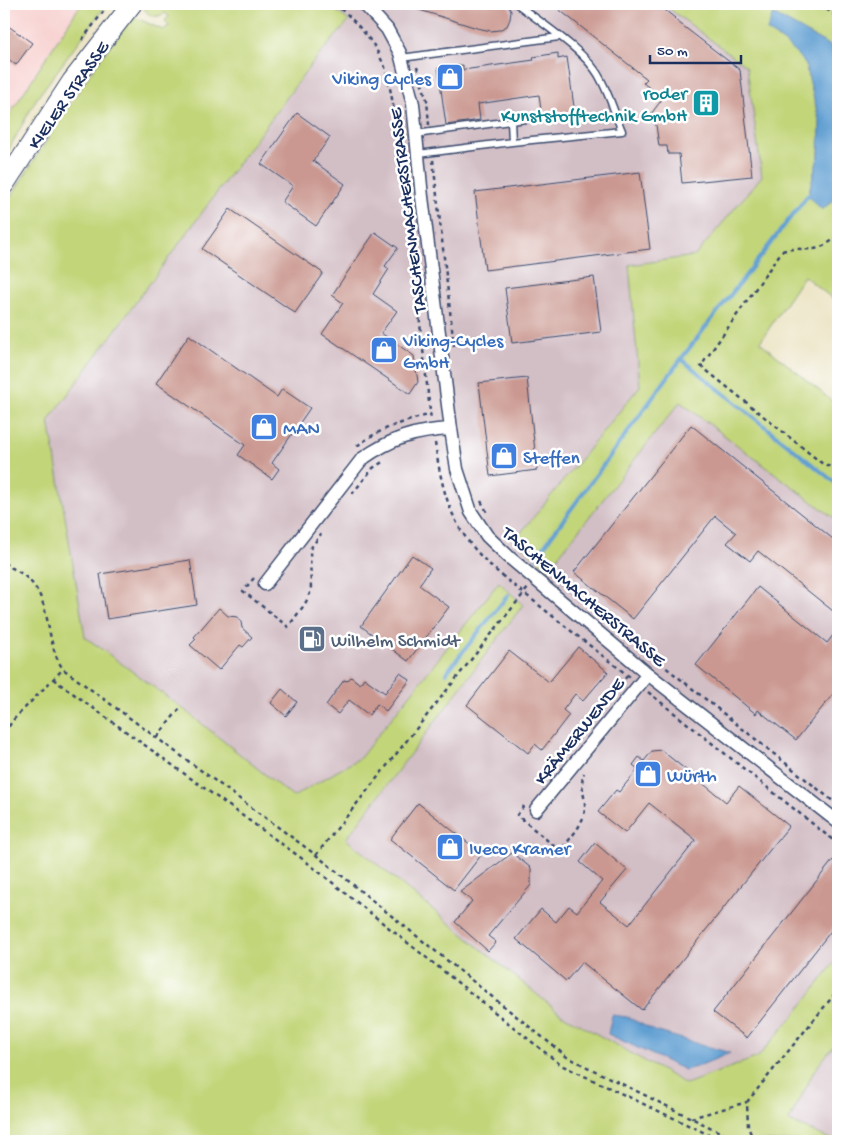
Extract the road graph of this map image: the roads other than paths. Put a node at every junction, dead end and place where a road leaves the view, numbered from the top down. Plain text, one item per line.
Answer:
1 (132, 4) edge
2 (517, 4) edge
3 (368, 5) edge
4 (559, 37) junction
5 (401, 58) junction
6 (533, 118) dead end
7 (510, 121) junction
8 (416, 134) junction
9 (512, 142) junction
10 (418, 154) junction
11 (4, 185) edge
12 (451, 429) junction
13 (265, 584) dead end
14 (648, 674) junction
15 (536, 810) dead end
16 (838, 822) edge

1 - 11 main road, KIELER STRASSE
2 - 4 lane
3 - 5 street, TASCHENMACHERSTRASSE
4 - 5 lane
4 - 9 lane
5 - 8 street, TASCHENMACHERSTRASSE
6 - 7 lane
7 - 8 lane
7 - 9 lane
8 - 10 street, TASCHENMACHERSTRASSE
9 - 10 lane
10 - 12 street, TASCHENMACHERSTRASSE
12 - 13 street
12 - 14 street, TASCHENMACHERSTRASSE
14 - 15 street, KRÄMERWENDE
14 - 16 street, TASCHENMACHERSTRASSE

